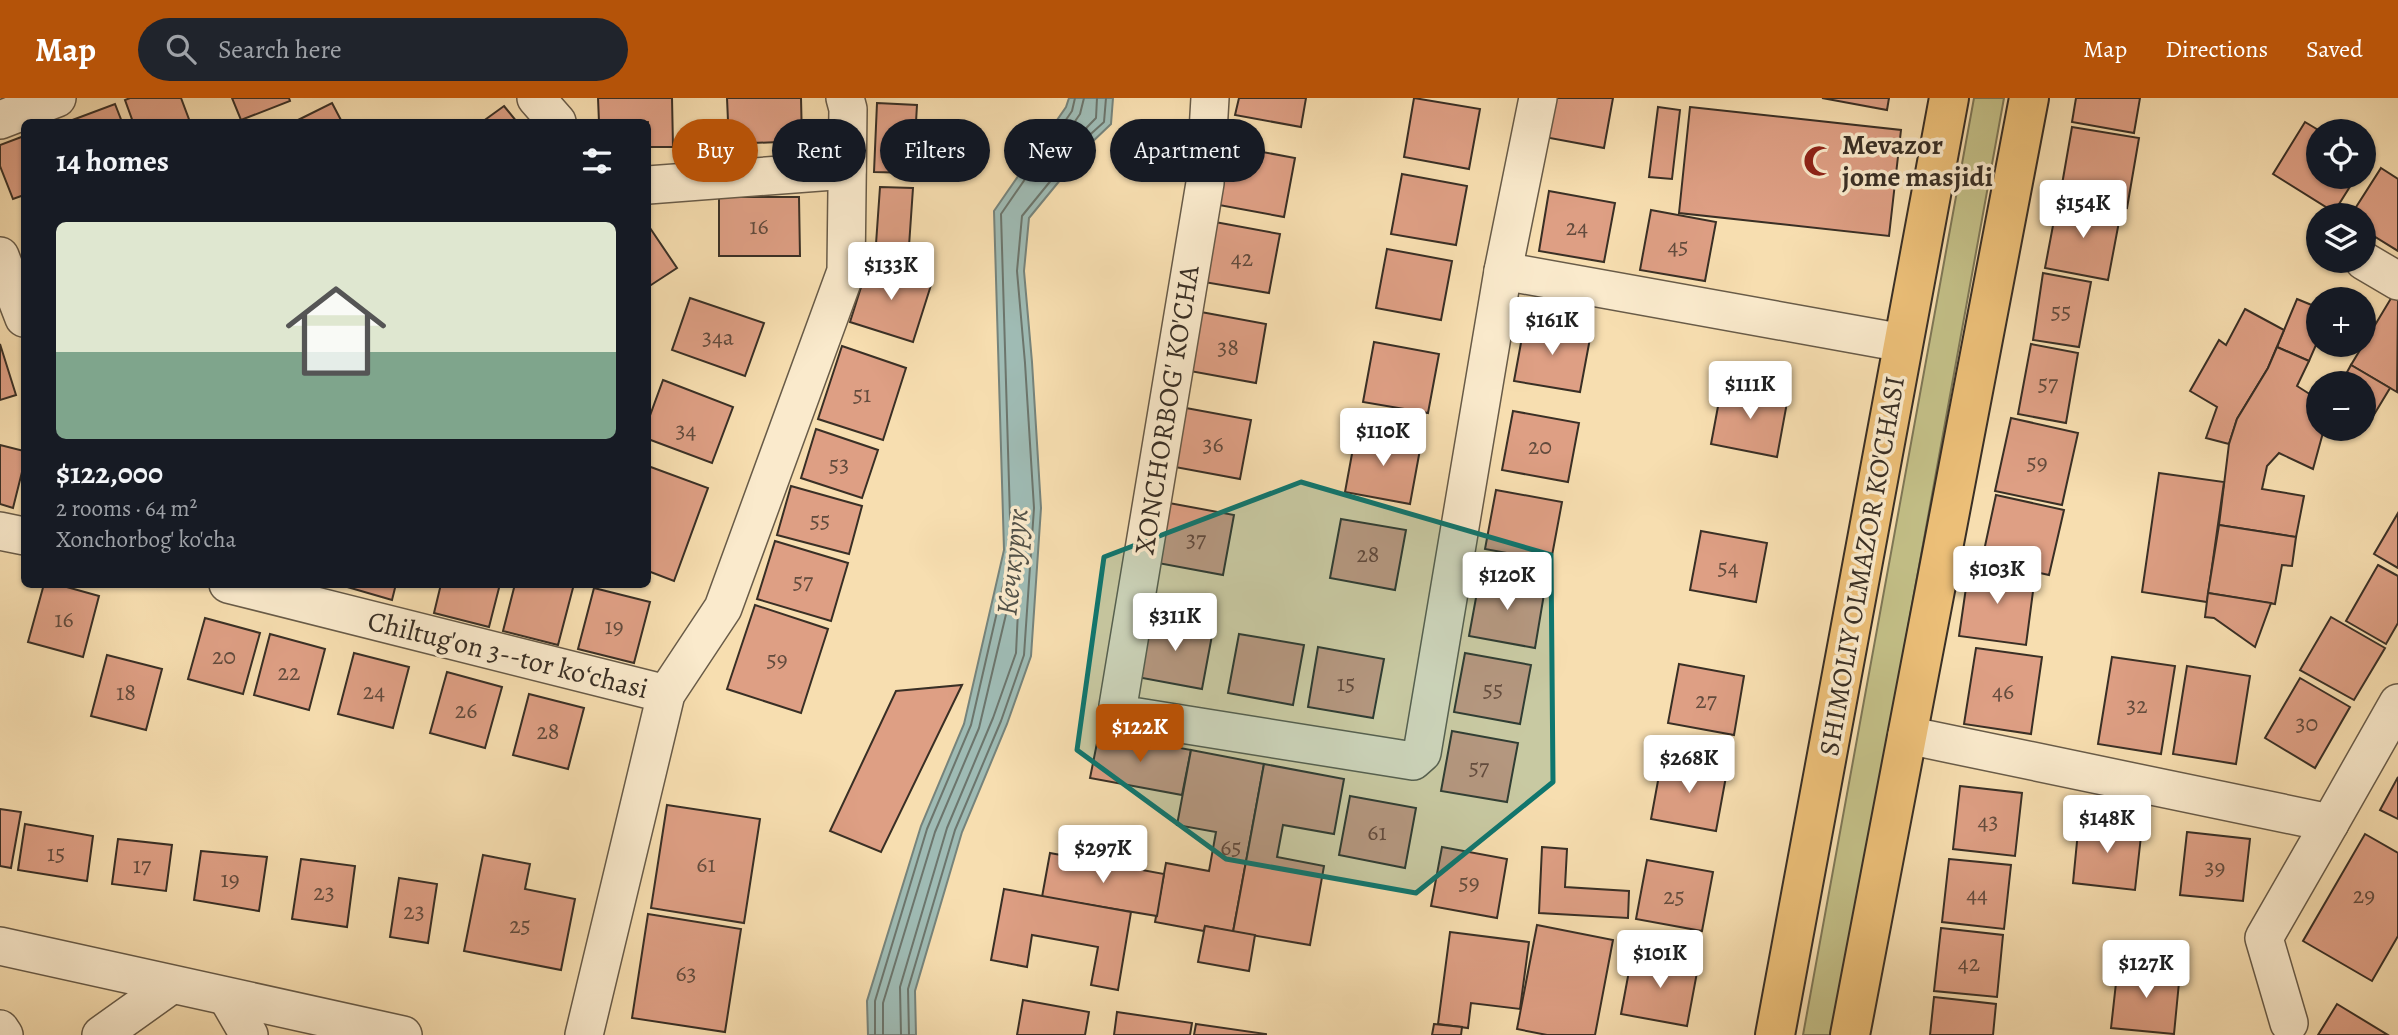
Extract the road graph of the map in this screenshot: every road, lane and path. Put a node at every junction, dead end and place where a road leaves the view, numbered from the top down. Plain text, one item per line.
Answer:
1 (57, 98) edge
2 (536, 98) edge
3 (845, 98) edge
4 (1210, 98) edge
5 (1538, 98) edge
6 (1949, 98) edge
7 (2029, 98) edge
8 (554, 119) edge
9 (848, 119) edge
10 (0, 120) edge
11 (772, 176) edge
12 (847, 182) edge
13 (651, 185) edge
14 (0, 256) edge
15 (2376, 268) edge
16 (1503, 271) junction
17 (2398, 281) edge
18 (21, 310) edge
19 (1903, 343) junction
20 (0, 530) edge
21 (21, 535) edge
22 (244, 588) edge
23 (666, 694) junction
24 (2398, 703) edge
25 (1907, 735) junction
26 (2330, 823) junction
27 (0, 946) edge
28 (171, 985) junction
29 (227, 997) junction
30 (2289, 1023) dead end
31 (0, 1029) edge
32 (4, 1035) edge
33 (101, 1035) edge
34 (249, 1035) edge
35 (403, 1035) edge
36 (584, 1035) edge
37 (1775, 1035) edge
38 (1850, 1035) edge

1 - 10 street
2 - 8 street
3 - 9 street
4 - 16 street, XONCHORBOG' KO'CHA
5 - 16 street, XONCHORBOG' KO'CHA
6 - 19 main road, SHIMOLIY OLMAZOR KO'CHASI
7 - 25 main road
11 - 13 street
12 - 23 street
14 - 18 street
15 - 17 street
16 - 19 street
19 - 37 main road, SHIMOLIY OLMAZOR KO'CHASI
20 - 21 street
22 - 23 street, Chiltug'on 3--tor koʻchasi
23 - 36 street
24 - 26 street
25 - 26 street
25 - 38 main road
26 - 30 street
27 - 28 street
28 - 29 street
28 - 33 street
29 - 34 street
29 - 35 street
31 - 32 street

